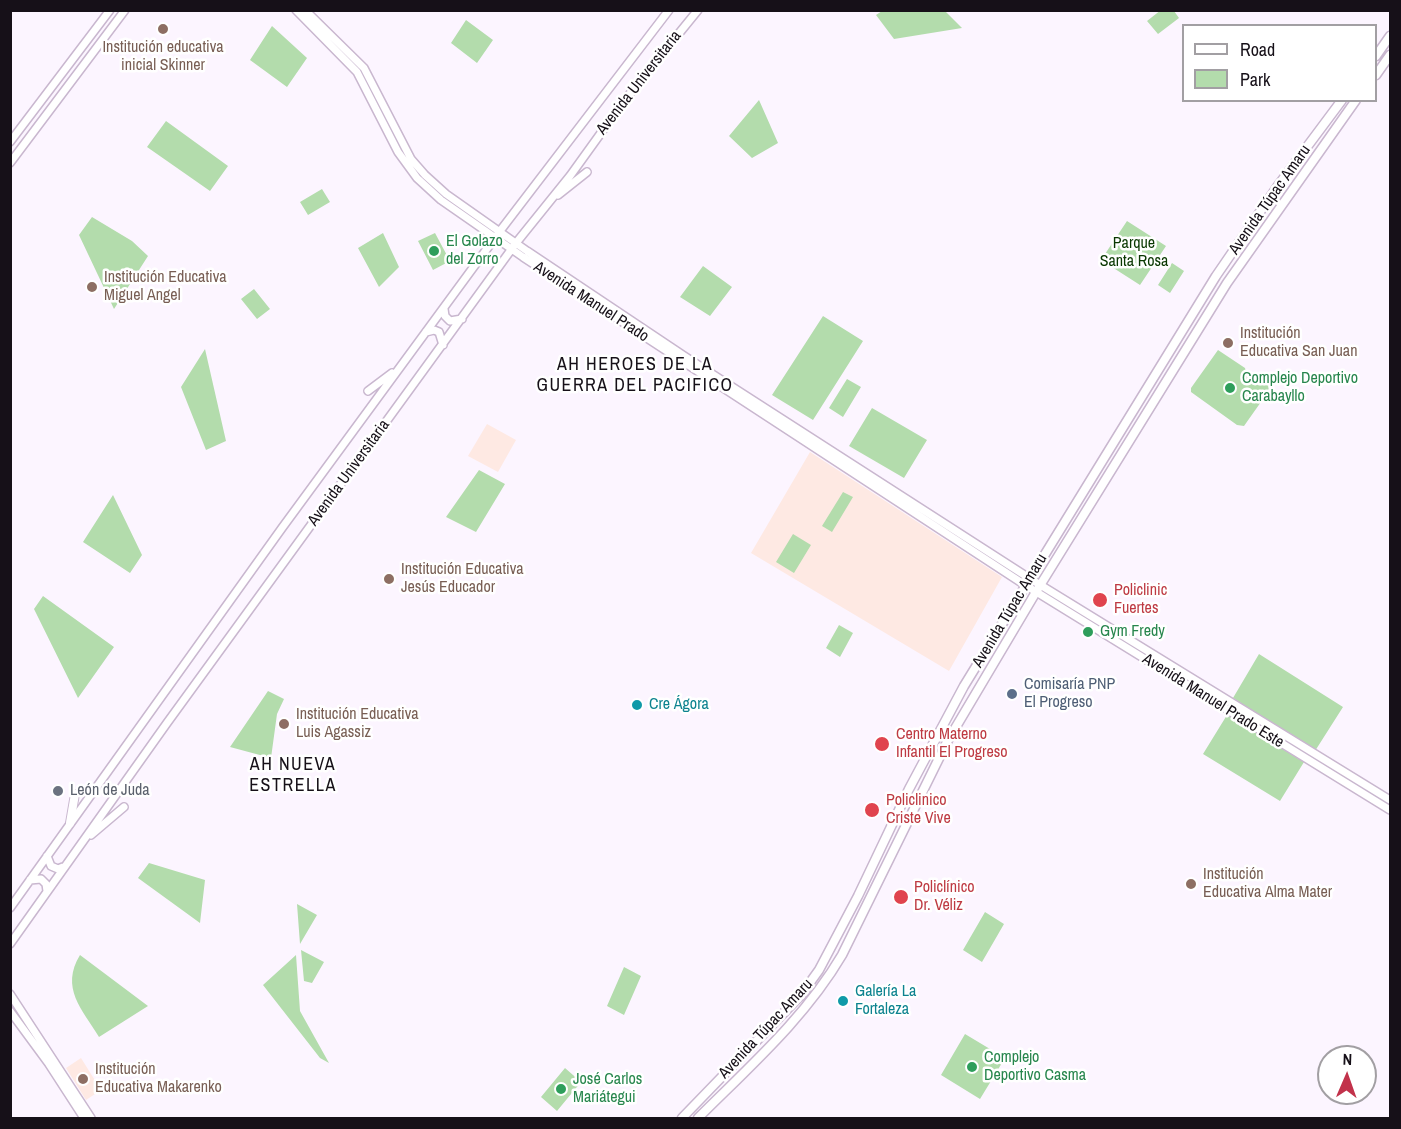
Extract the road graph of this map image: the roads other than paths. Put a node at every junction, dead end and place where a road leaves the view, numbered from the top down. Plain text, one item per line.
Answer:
1 (110, 10) edge
2 (125, 10) edge
3 (296, 10) edge
4 (305, 10) edge
5 (669, 10) edge
6 (698, 10) edge
7 (1390, 36) edge
8 (1377, 55) edge
9 (1390, 55) edge
10 (1377, 74) edge
11 (1341, 102) edge
12 (1355, 102) edge
13 (10, 142) edge
14 (10, 162) edge
15 (587, 172) dead end
16 (547, 205) junction
17 (497, 234) junction
18 (514, 246) junction
19 (444, 309) junction
20 (462, 319) junction
21 (426, 332) junction
22 (443, 345) junction
23 (401, 365) junction
24 (369, 391) dead end
25 (1027, 582) junction
26 (1038, 588) junction
27 (75, 794) dead end
28 (1390, 800) edge
29 (124, 807) dead end
30 (1390, 810) edge
31 (70, 823) junction
32 (82, 843) junction
33 (47, 856) junction
34 (64, 867) junction
35 (30, 880) junction
36 (47, 891) junction
37 (10, 908) edge
38 (10, 944) edge
39 (10, 994) edge
40 (10, 1011) edge
41 (84, 1119) edge
42 (91, 1119) edge
43 (682, 1119) edge
44 (698, 1119) edge

1 - 13 street
2 - 14 street
3 - 17 street, Avenida Manuel Prado
4 - 17 street, Avenida Manuel Prado
5 - 17 street, Avenida Universitaria
6 - 16 street, Avenida Universitaria
7 - 8 highway
9 - 10 highway
11 - 25 highway, Avenida Túpac Amaru
12 - 26 highway, Avenida Túpac Amaru
15 - 16 street
16 - 18 street, Avenida Universitaria
17 - 18 street, Avenida Manuel Prado
17 - 19 street, Avenida Universitaria
18 - 20 street, Avenida Universitaria
18 - 25 street, Avenida Manuel Prado
19 - 20 street
19 - 21 street, Avenida Universitaria
20 - 22 street, Avenida Universitaria
21 - 22 street
21 - 23 street, Avenida Universitaria
22 - 32 street, Avenida Universitaria
23 - 24 street
23 - 31 street, Avenida Universitaria
25 - 26 street, Avenida Manuel Prado
25 - 43 highway, Avenida Túpac Amaru
26 - 28 street, Avenida Manuel Prado Este
26 - 30 street, Avenida Manuel Prado Este
26 - 44 highway, Avenida Túpac Amaru
27 - 31 main road
29 - 32 street
31 - 33 street, Avenida Universitaria
32 - 34 street, Avenida Universitaria
33 - 34 street
33 - 35 street, Avenida Universitaria
34 - 36 street, Avenida Universitaria
35 - 36 street
35 - 37 street, Avenida Universitaria
36 - 38 street, Avenida Universitaria
39 - 42 street
40 - 41 street

